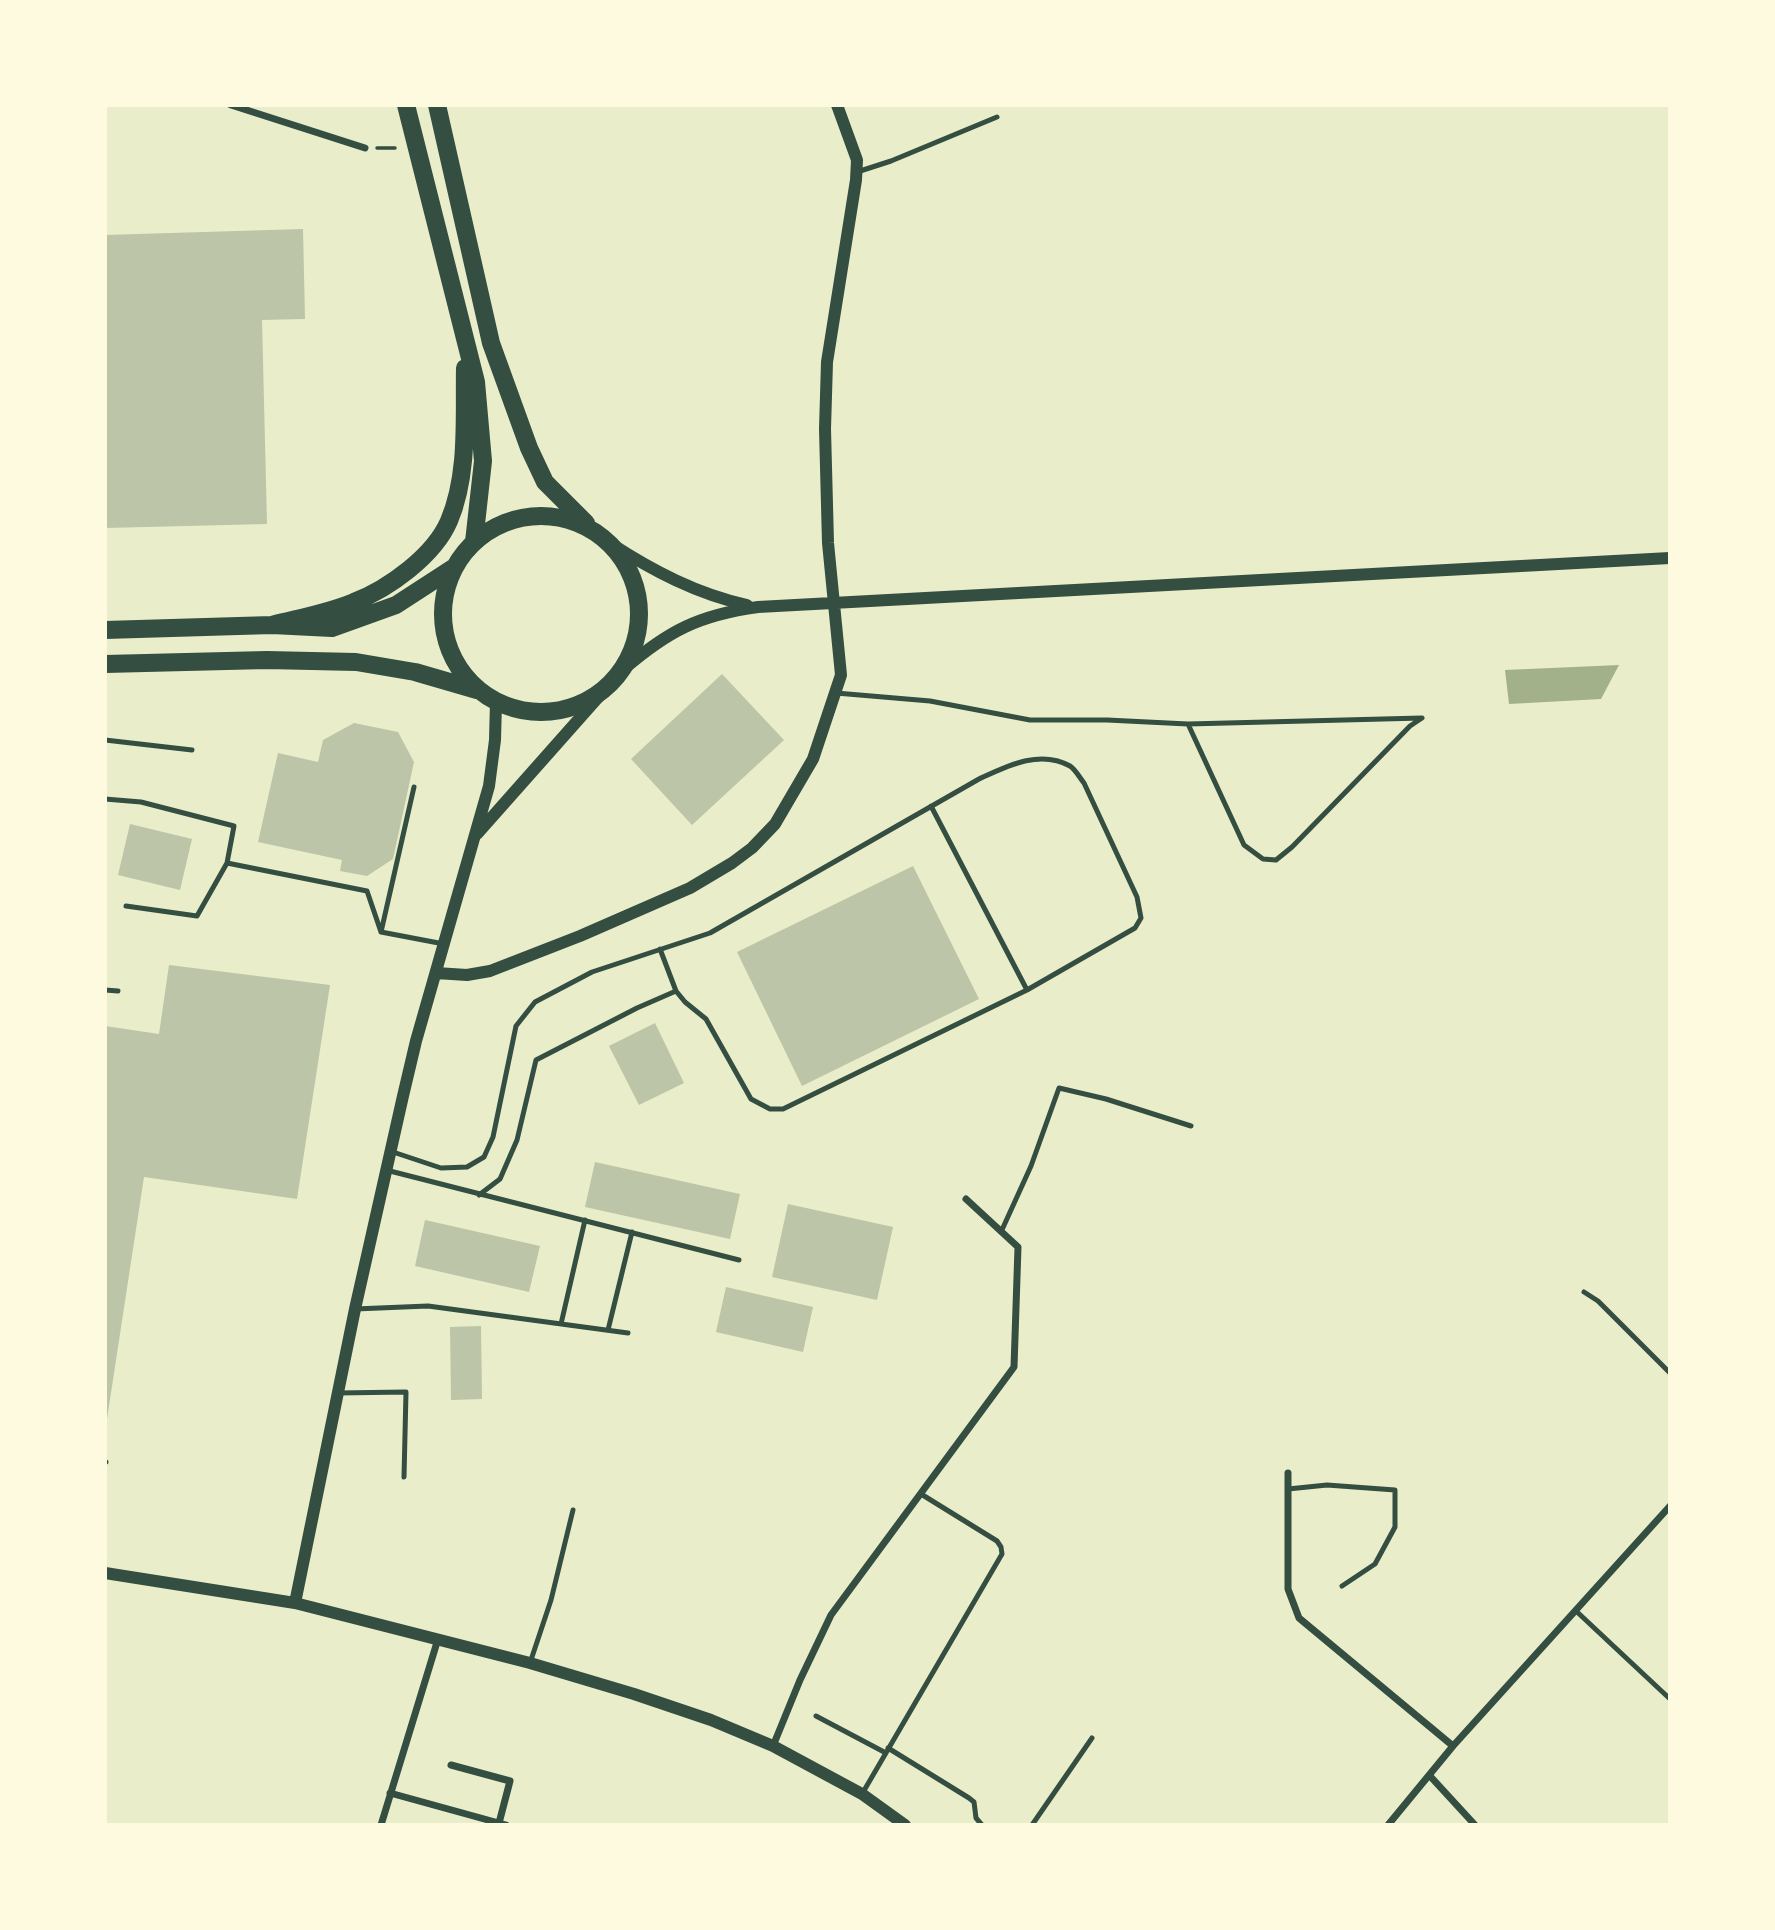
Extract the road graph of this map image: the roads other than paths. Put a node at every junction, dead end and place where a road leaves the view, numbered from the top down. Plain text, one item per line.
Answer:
1 (231, 105) edge
2 (406, 105) edge
3 (437, 105) edge
4 (837, 105) edge
5 (997, 117) dead end
6 (365, 148) dead end
7 (857, 172) junction
8 (466, 346) junction
9 (595, 532) junction
10 (474, 542) junction
11 (610, 543) junction
12 (1670, 558) edge
13 (453, 568) junction
14 (758, 607) junction
15 (272, 625) junction
16 (105, 630) edge
17 (105, 664) edge
18 (624, 669) junction
19 (477, 691) junction
20 (602, 693) junction
21 (836, 694) junction
22 (496, 702) junction
23 (1188, 724) junction
24 (105, 740) edge
25 (192, 750) dead end
26 (414, 787) dead end
27 (105, 799) edge
28 (931, 806) junction
29 (473, 839) junction
30 (227, 863) junction
31 (125, 906) dead end
32 (381, 932) junction
33 (444, 944) junction
34 (660, 949) junction
35 (436, 973) junction
36 (105, 990) edge
37 (1027, 990) junction
38 (118, 991) dead end
39 (676, 991) junction
40 (1191, 1126) dead end
41 (390, 1151) junction
42 (386, 1170) junction
43 (479, 1195) junction
44 (966, 1199) dead end
45 (585, 1220) junction
46 (1002, 1232) junction
47 (632, 1233) junction
48 (739, 1260) dead end
49 (1584, 1292) dead end
50 (355, 1308) junction
51 (561, 1324) junction
52 (608, 1330) junction
53 (628, 1333) dead end
54 (1670, 1373) edge
55 (338, 1393) junction
56 (1288, 1473) dead end
57 (404, 1477) dead end
58 (1288, 1489) junction
59 (921, 1494) junction
60 (1670, 1506) edge
61 (573, 1510) dead end
62 (105, 1573) edge
63 (1342, 1586) dead end
64 (295, 1603) junction
65 (1575, 1610) junction
66 (438, 1639) junction
67 (530, 1663) junction
68 (1670, 1699) edge
69 (816, 1716) dead end
70 (1092, 1738) dead end
71 (774, 1746) junction
72 (1453, 1746) junction
73 (887, 1750) junction
74 (451, 1765) dead end
75 (1430, 1776) junction
76 (390, 1793) junction
77 (862, 1794) junction
78 (503, 1824) edge
79 (381, 1825) edge
80 (905, 1825) edge
81 (982, 1825) edge
82 (1032, 1825) edge
83 (1388, 1825) edge
84 (1475, 1825) edge

1 - 6 street
2 - 8 main road
3 - 9 main road
4 - 7 street
5 - 7 lane
7 - 21 street
8 - 10 main road
8 - 15 main road
9 - 10 main road
9 - 11 main road
10 - 13 main road
11 - 14 street
11 - 18 main road
12 - 14 street
13 - 15 main road
13 - 19 main road
14 - 18 street
15 - 16 main road
17 - 19 main road
18 - 20 main road
19 - 22 main road
20 - 22 main road
20 - 29 street
21 - 23 lane
21 - 35 street
22 - 29 street
23 - 23 lane
24 - 25 lane
26 - 32 lane
27 - 30 lane
28 - 34 lane
28 - 37 lane
28 - 37 lane
29 - 33 street
30 - 31 lane
30 - 32 lane
32 - 33 lane
33 - 35 street
34 - 39 lane
34 - 41 lane
35 - 41 street
36 - 38 lane
37 - 39 lane
39 - 43 lane
40 - 46 lane
41 - 42 street
42 - 43 lane
42 - 50 street
43 - 45 lane
44 - 46 street
45 - 47 lane
45 - 51 lane
46 - 59 street
47 - 48 lane
47 - 52 lane
49 - 54 lane
50 - 51 lane
50 - 55 street
51 - 52 lane
52 - 53 lane
55 - 57 lane
55 - 64 street
56 - 58 street
58 - 63 lane
58 - 72 street
59 - 71 street
59 - 73 lane
60 - 65 street
61 - 67 lane
62 - 64 street
64 - 66 street
65 - 68 lane
65 - 72 street
66 - 67 street
66 - 76 street
67 - 71 street
69 - 73 lane
70 - 82 lane
71 - 77 street
72 - 75 street
73 - 77 lane
73 - 81 lane
74 - 78 street
75 - 83 street
75 - 84 street
76 - 78 street
76 - 79 street
77 - 80 street

